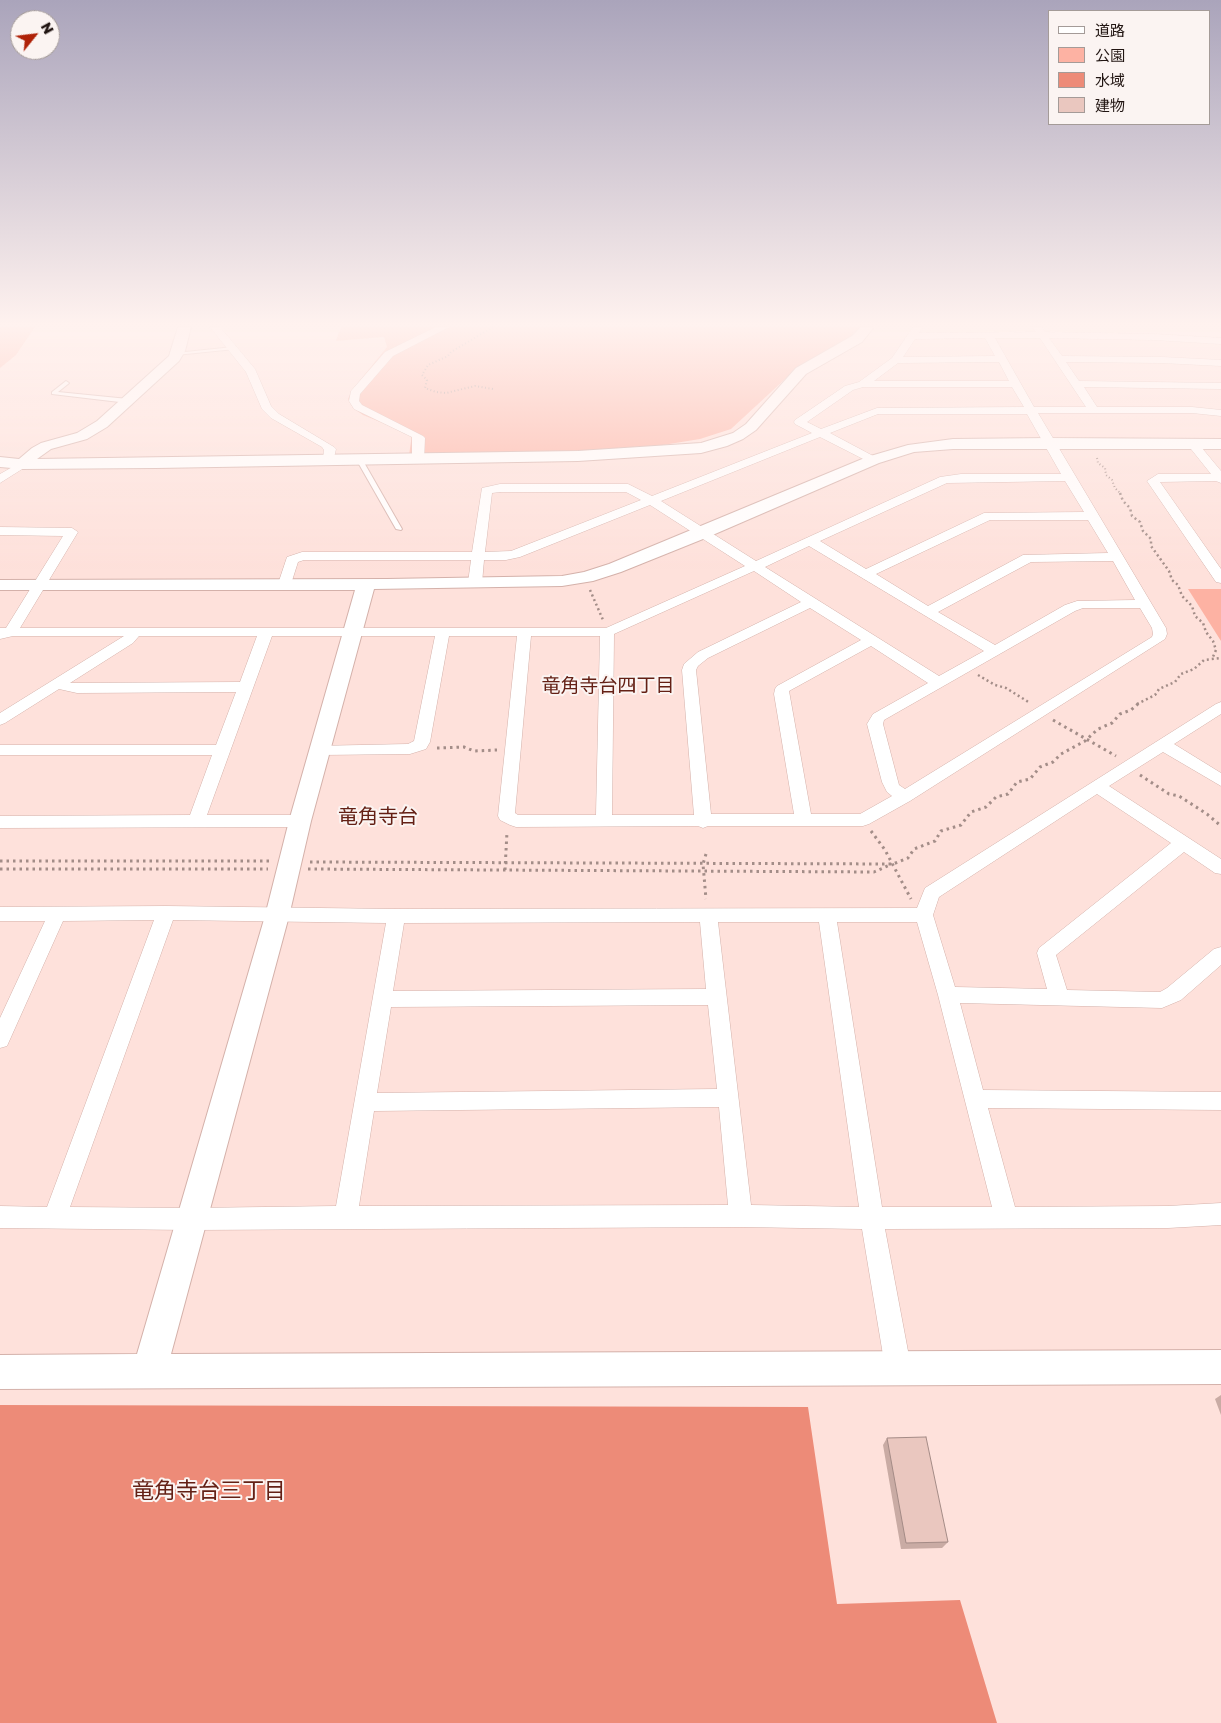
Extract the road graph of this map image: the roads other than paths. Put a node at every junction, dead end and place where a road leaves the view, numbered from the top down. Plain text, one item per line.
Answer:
1 (120, 407) edge
2 (267, 407) edge
3 (359, 407) edge
4 (767, 407) edge
5 (821, 407) edge
6 (1029, 407) edge
7 (1092, 407) edge
8 (1094, 410) junction
9 (1031, 411) junction
10 (1221, 413) edge
11 (820, 433) junction
12 (1049, 443) junction
13 (1193, 444) junction
14 (1221, 444) edge
15 (359, 459) junction
16 (418, 459) junction
17 (329, 460) junction
18 (873, 460) junction
19 (0, 462) edge
20 (23, 464) junction
21 (1069, 477) junction
22 (1220, 478) edge
23 (0, 479) edge
24 (651, 500) junction
25 (1091, 516) junction
26 (399, 529) dead end
27 (0, 531) edge
28 (702, 533) junction
29 (810, 541) junction
30 (478, 556) junction
31 (1116, 557) junction
32 (756, 566) junction
33 (866, 574) junction
34 (1221, 580) edge
35 (40, 584) junction
36 (285, 584) junction
37 (366, 584) junction
38 (475, 584) junction
39 (0, 585) edge
40 (811, 602) junction
41 (1143, 604) junction
42 (929, 611) junction
43 (266, 632) junction
44 (352, 632) junction
45 (443, 632) junction
46 (524, 632) junction
47 (607, 632) junction
48 (134, 633) junction
49 (3, 634) edge
50 (871, 640) junction
51 (993, 650) junction
52 (59, 682) junction
53 (937, 682) junction
54 (245, 687) junction
55 (1221, 708) edge
56 (0, 720) edge
57 (1163, 745) junction
58 (0, 750) edge
59 (222, 750) junction
60 (320, 750) junction
61 (1221, 780) edge
62 (1098, 787) junction
63 (904, 797) junction
64 (196, 821) junction
65 (300, 821) junction
66 (604, 821) junction
67 (804, 821) junction
68 (0, 822) edge
69 (703, 822) junction
70 (1184, 843) junction
71 (1221, 868) edge
72 (918, 908) junction
73 (166, 913) junction
74 (0, 914) edge
75 (57, 914) junction
76 (708, 914) junction
77 (827, 914) junction
78 (277, 916) junction
79 (396, 916) junction
80 (1221, 954) edge
81 (948, 995) junction
82 (716, 997) junction
83 (1059, 998) junction
84 (382, 999) junction
85 (0, 1040) edge
86 (727, 1098) junction
87 (975, 1099) junction
88 (1221, 1101) edge
89 (365, 1102) junction
90 (1221, 1214) edge
91 (741, 1216) junction
92 (0, 1217) edge
93 (346, 1217) junction
94 (1006, 1217) junction
95 (55, 1218) junction
96 (872, 1218) junction
97 (192, 1219) junction
98 (898, 1367) junction
99 (1221, 1367) edge
100 (150, 1370) junction
101 (0, 1372) edge

1 - 20 street
2 - 17 street
3 - 16 street
4 - 16 street
5 - 11 street
6 - 9 street
7 - 8 street
8 - 9 street
8 - 10 street
9 - 11 street
9 - 12 street
11 - 18 street
11 - 24 street
12 - 13 street
12 - 18 street
12 - 21 street
13 - 14 street
13 - 22 street
15 - 16 street
15 - 17 street
15 - 26 lane
17 - 20 street
18 - 28 street
19 - 20 street
20 - 23 street
21 - 25 street
21 - 29 street
22 - 34 street
24 - 28 street
24 - 30 street
24 - 30 street
25 - 31 street
25 - 33 street
27 - 35 street
28 - 32 street
28 - 38 street
29 - 32 street
29 - 33 street
30 - 36 street
30 - 38 street
31 - 41 street
31 - 42 street
32 - 40 street
32 - 47 street
33 - 42 street
35 - 36 street
35 - 39 street
35 - 49 street
36 - 37 street
37 - 38 street
37 - 44 street
40 - 50 street
40 - 69 street
41 - 51 street
41 - 63 street
42 - 51 street
43 - 44 street
43 - 48 street
43 - 54 street
44 - 45 street
44 - 60 street
45 - 46 street
45 - 60 street
46 - 47 street
46 - 66 street
47 - 66 street
48 - 49 street
48 - 52 street
50 - 53 street
50 - 67 street
51 - 53 street
52 - 54 street
52 - 56 street
53 - 63 street
54 - 59 street
55 - 57 street
57 - 61 street
57 - 62 street
58 - 59 street
59 - 64 street
60 - 65 street
62 - 70 street
62 - 72 street
63 - 67 street
64 - 65 street
64 - 68 street
65 - 78 street
66 - 69 street
67 - 69 street
70 - 71 street
70 - 83 street
72 - 77 street
72 - 81 street
73 - 75 street
73 - 78 street
73 - 95 street
74 - 75 street
75 - 85 street
76 - 77 street
76 - 79 street
76 - 82 street
77 - 96 street
78 - 79 street
78 - 97 street
79 - 84 street
80 - 83 street
81 - 83 street
81 - 87 street
82 - 84 street
82 - 86 street
84 - 89 street
86 - 89 street
86 - 91 street
87 - 88 street
87 - 94 street
89 - 93 street
90 - 94 street
91 - 93 street
91 - 96 street
92 - 95 street
93 - 97 street
94 - 96 street
95 - 97 street
96 - 98 street
97 - 100 street
98 - 99 street
98 - 100 street
100 - 101 street

